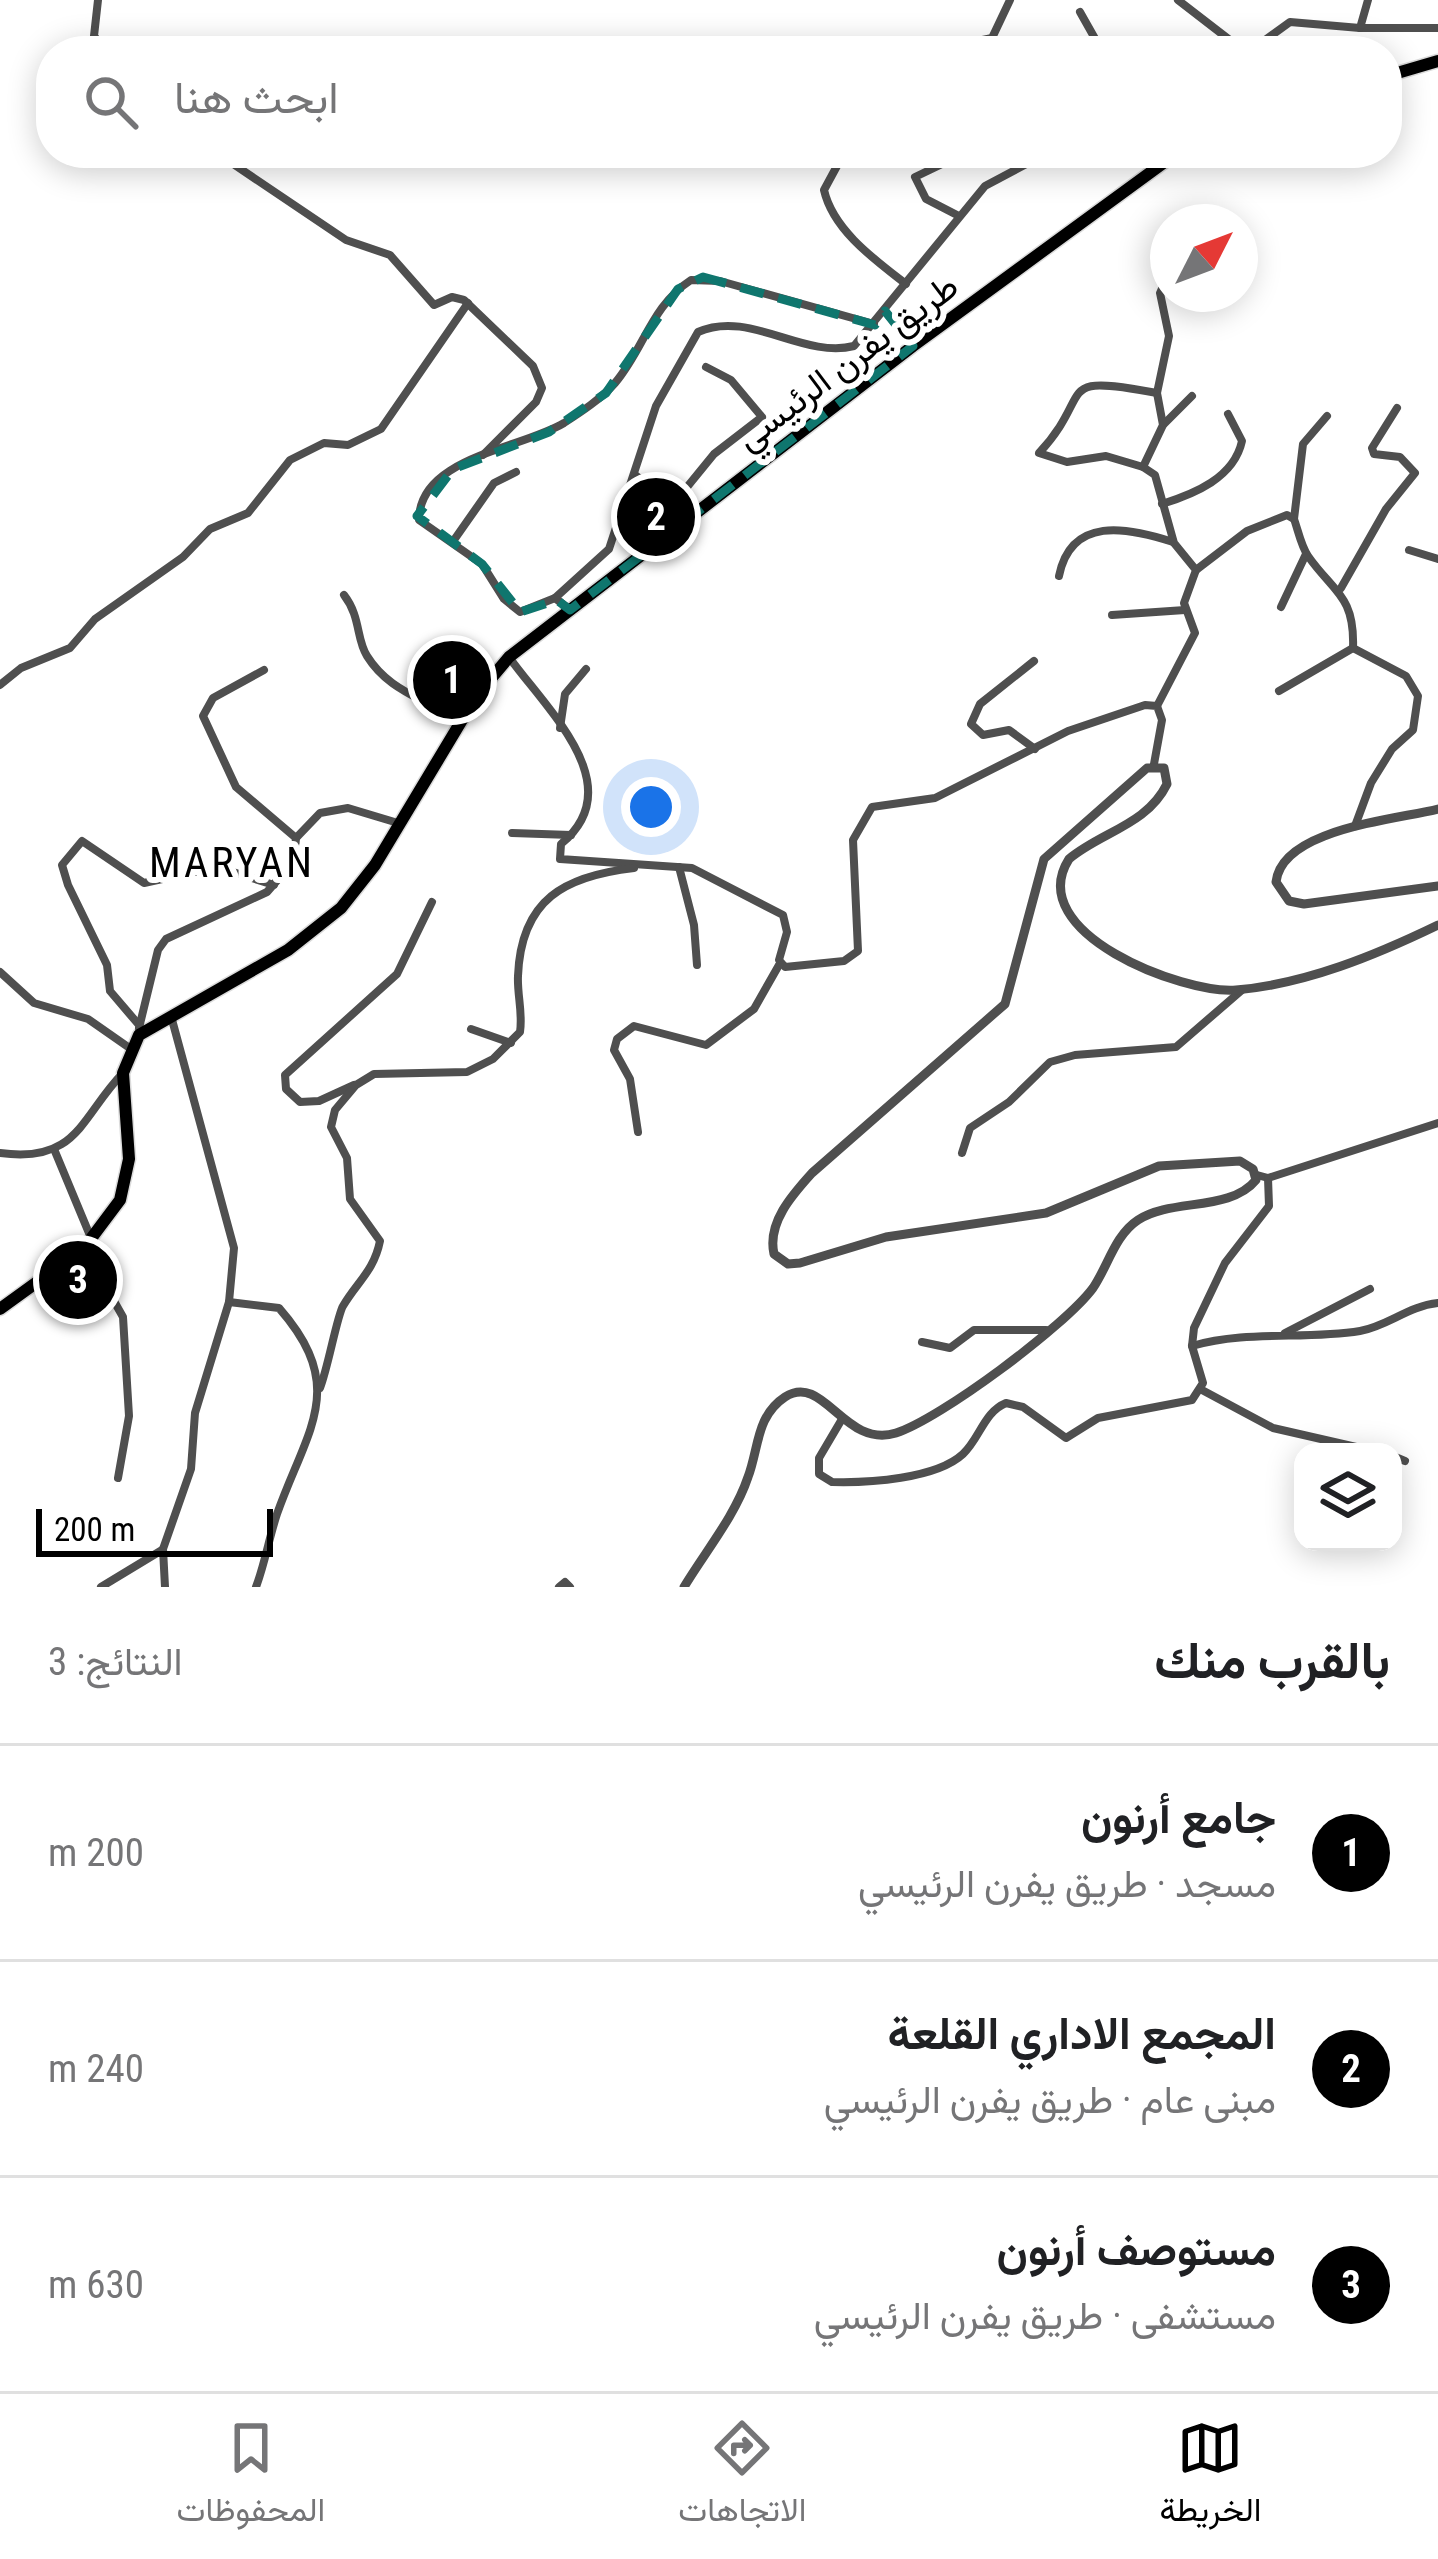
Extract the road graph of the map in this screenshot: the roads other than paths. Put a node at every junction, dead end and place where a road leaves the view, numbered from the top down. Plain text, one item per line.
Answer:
1 (98, 0) edge
2 (1010, 0) edge
3 (1178, 0) edge
4 (1368, 0) edge
5 (1080, 12) dead end
6 (1360, 28) junction
7 (1438, 28) edge
8 (94, 36) edge
9 (993, 36) edge
10 (1094, 36) edge
11 (1227, 36) edge
12 (1269, 36) edge
13 (1438, 61) edge
14 (1402, 72) edge
15 (239, 168) edge
16 (836, 168) edge
17 (934, 168) edge
18 (1019, 168) edge
19 (1156, 168) edge
20 (957, 215) junction
21 (906, 284) junction
22 (468, 303) junction
23 (885, 311) junction
24 (1164, 312) edge
25 (874, 325) junction
26 (913, 346) junction
27 (706, 367) dead end
28 (1157, 393) junction
29 (1192, 396) dead end
30 (1396, 407) dead end
31 (1228, 414) dead end
32 (1327, 416) dead end
33 (1163, 425) junction
34 (482, 457) junction
35 (1144, 467) junction
36 (516, 472) dead end
37 (634, 475) junction
38 (674, 503) junction
39 (1162, 504) junction
40 (691, 518) junction
41 (1294, 519) junction
42 (454, 540) junction
43 (1174, 543) junction
44 (1409, 550) dead end
45 (1306, 554) junction
46 (1438, 559) edge
47 (1196, 570) junction
48 (1059, 576) dead end
49 (1341, 588) junction
50 (344, 595) dead end
51 (555, 598) junction
52 (1281, 607) dead end
53 (570, 610) junction
54 (1185, 610) junction
55 (1112, 615) dead end
56 (1353, 648) junction
57 (509, 657) junction
58 (1034, 661) dead end
59 (586, 669) dead end
60 (264, 670) dead end
61 (0, 685) edge
62 (1279, 691) dead end
63 (1157, 706) junction
64 (459, 723) junction
65 (560, 728) junction
66 (1035, 749) junction
67 (1154, 764) junction
68 (1438, 809) edge
69 (398, 823) junction
70 (1354, 830) junction
71 (512, 833) dead end
72 (572, 835) junction
73 (296, 838) junction
74 (679, 867) junction
75 (635, 868) junction
76 (274, 885) junction
77 (1438, 886) edge
78 (433, 902) dead end
79 (1438, 925) edge
80 (697, 964) dead end
81 (779, 965) junction
82 (0, 972) edge
83 (1243, 989) junction
84 (171, 1016) junction
85 (471, 1029) dead end
86 (139, 1030) junction
87 (511, 1043) junction
88 (131, 1049) junction
89 (123, 1073) junction
90 (356, 1085) junction
91 (1438, 1123) edge
92 (638, 1132) dead end
93 (54, 1149) junction
94 (0, 1153) edge
95 (962, 1153) dead end
96 (1263, 1176) junction
97 (88, 1244) junction
98 (1370, 1289) dead end
99 (229, 1302) junction
100 (1438, 1303) edge
101 (0, 1309) edge
102 (1046, 1330) junction
103 (1283, 1334) junction
104 (922, 1342) dead end
105 (1192, 1346) junction
106 (320, 1388) junction
107 (1202, 1390) junction
108 (842, 1419) junction
109 (1339, 1443) edge
110 (1402, 1459) edge
111 (1406, 1461) dead end
112 (118, 1478) dead end
113 (163, 1549) junction
114 (101, 1587) edge
115 (165, 1587) edge
116 (256, 1587) edge
117 (560, 1587) edge
118 (569, 1587) edge
119 (684, 1587) edge

1 - 8 street
2 - 9 street
3 - 11 street
4 - 6 street
5 - 10 street
6 - 7 street
6 - 12 street
13 - 14 main road
15 - 22 street
16 - 21 street
17 - 20 street
18 - 20 street
19 - 26 main road, طريق يفرن الرئيسي
20 - 21 street
21 - 23 street
22 - 34 street
22 - 61 street
23 - 25 street
23 - 26 street
24 - 28 street
25 - 34 street
25 - 37 street
26 - 40 main road, طريق يفرن الرئيسي
27 - 38 street
28 - 33 street
28 - 35 street
29 - 33 street
30 - 49 street
31 - 39 street
32 - 41 street
33 - 35 street
34 - 42 street
35 - 39 street
36 - 42 street
37 - 38 street
37 - 51 street
38 - 40 street
39 - 43 street
40 - 53 main road, طريق يفرن الرئيسي
41 - 45 street
41 - 47 street
42 - 51 street
43 - 47 street
43 - 48 street
44 - 46 street
45 - 49 street
45 - 52 street
47 - 54 street
49 - 56 street
50 - 64 street
51 - 53 street
53 - 57 main road, طريق يفرن الرئيسي
54 - 55 street
54 - 63 street
56 - 62 street
56 - 70 street
57 - 64 main road, طريق يفرن الرئيسي
57 - 65 street
58 - 66 street
59 - 65 street
60 - 73 street
63 - 66 street
63 - 67 street
64 - 69 main road, طريق يفرن الرئيسي
65 - 72 street
66 - 81 street
67 - 83 street
67 - 96 street
68 - 70 street
69 - 73 street
69 - 84 main road, طريق يفرن الرئيسي
70 - 77 street
71 - 72 street
72 - 75 street
73 - 76 street
74 - 75 street
74 - 80 street
74 - 81 street
75 - 87 street
76 - 86 street
76 - 86 street
78 - 90 street
79 - 83 street
81 - 92 street
82 - 88 street
83 - 95 street
84 - 86 main road, طريق يفرن الرئيسي
84 - 99 street
85 - 87 street
86 - 88 main road, طريق يفرن الرئيسي
87 - 90 street
88 - 89 main road, طريق يفرن الرئيسي
89 - 93 street
89 - 97 main road, طريق يفرن الرئيسي
90 - 106 street
91 - 96 street
93 - 94 street
93 - 97 street
96 - 102 street
96 - 105 street
97 - 101 main road, طريق يفرن الرئيسي
97 - 112 street
98 - 103 street
99 - 106 street
99 - 113 street
100 - 103 street
102 - 104 street
102 - 108 street
103 - 105 street
105 - 107 street
106 - 116 street
107 - 108 street
107 - 109 street
108 - 119 street
110 - 111 street
113 - 114 street
113 - 115 street
117 - 118 street

